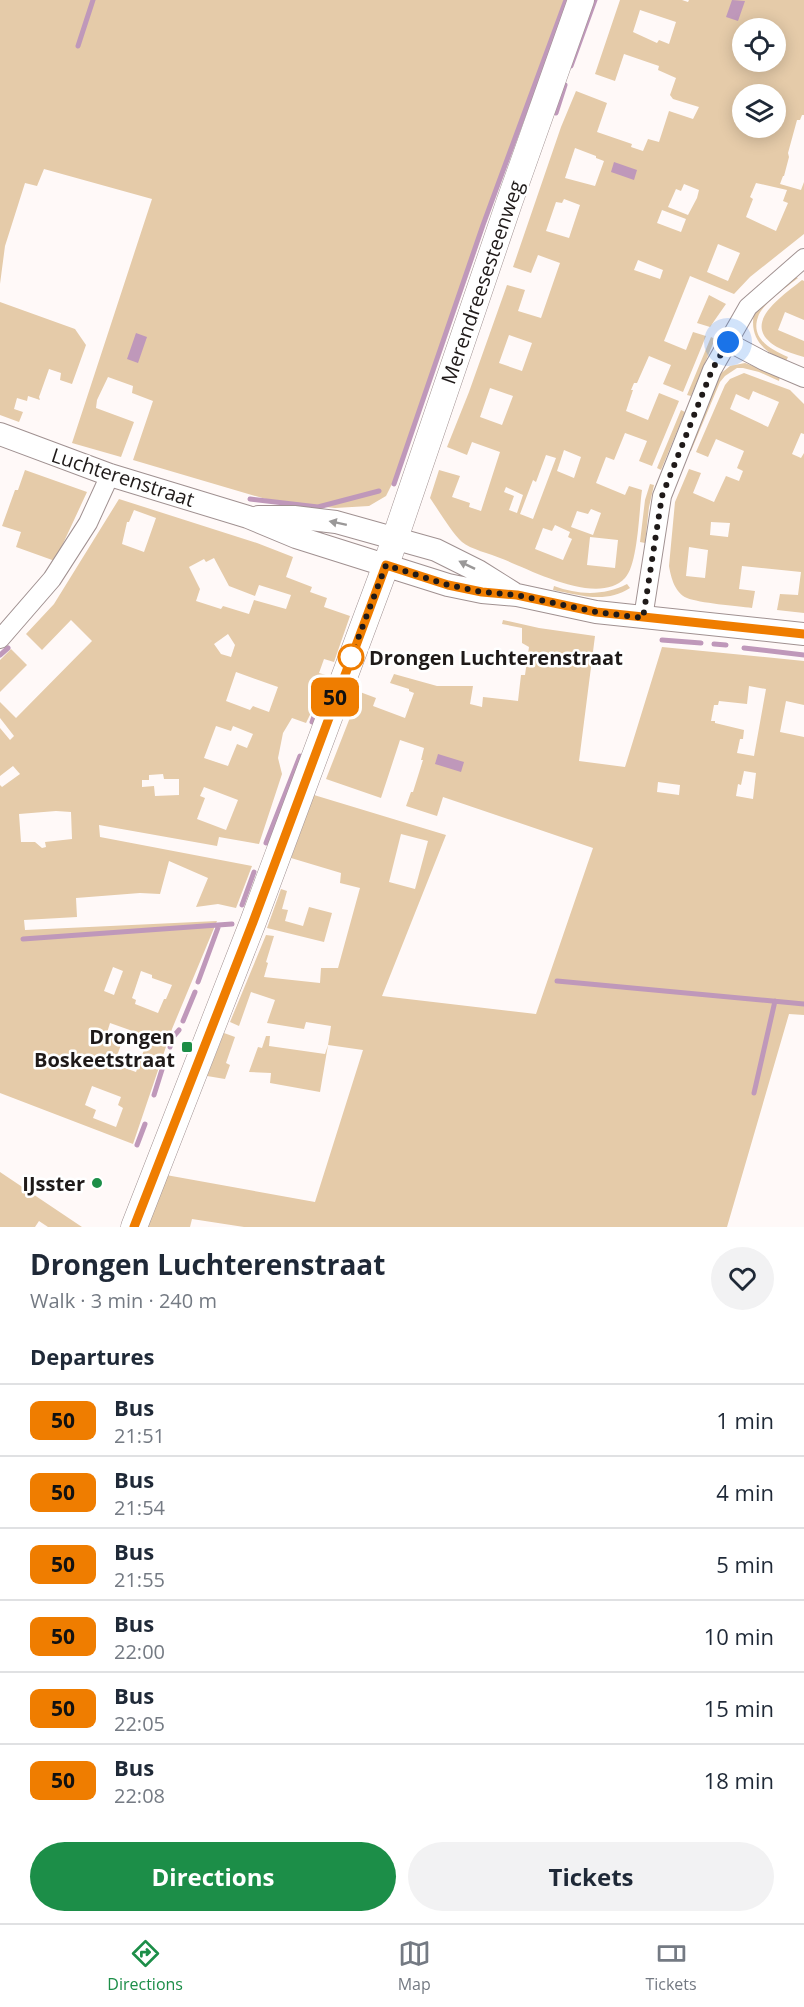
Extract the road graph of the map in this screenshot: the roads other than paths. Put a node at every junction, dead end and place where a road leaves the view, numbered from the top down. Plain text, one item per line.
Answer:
1 (581, 0) edge
2 (804, 258) edge
3 (728, 342) junction
4 (804, 378) edge
5 (0, 434) edge
6 (110, 475) junction
7 (248, 517) junction
8 (395, 538) junction
9 (386, 565) junction
10 (517, 595) junction
11 (643, 618) junction
12 (804, 634) edge
13 (0, 639) edge
14 (134, 1227) edge

1 - 8 main road, Merendreesesteenweg
2 - 3 street
3 - 4 street
3 - 11 street
5 - 6 street, Luchterenstraat
6 - 7 street, Luchterenstraat
6 - 13 street
8 -> 7 street, Luchterenstraat
7 - 9 street, Luchterenstraat
8 - 9 main road, Merendreesesteenweg
10 -> 8 street, Luchterenstraat
9 - 10 street, Luchterenstraat
9 - 14 main road, Merendreesesteenweg
10 - 11 street
11 - 12 street

